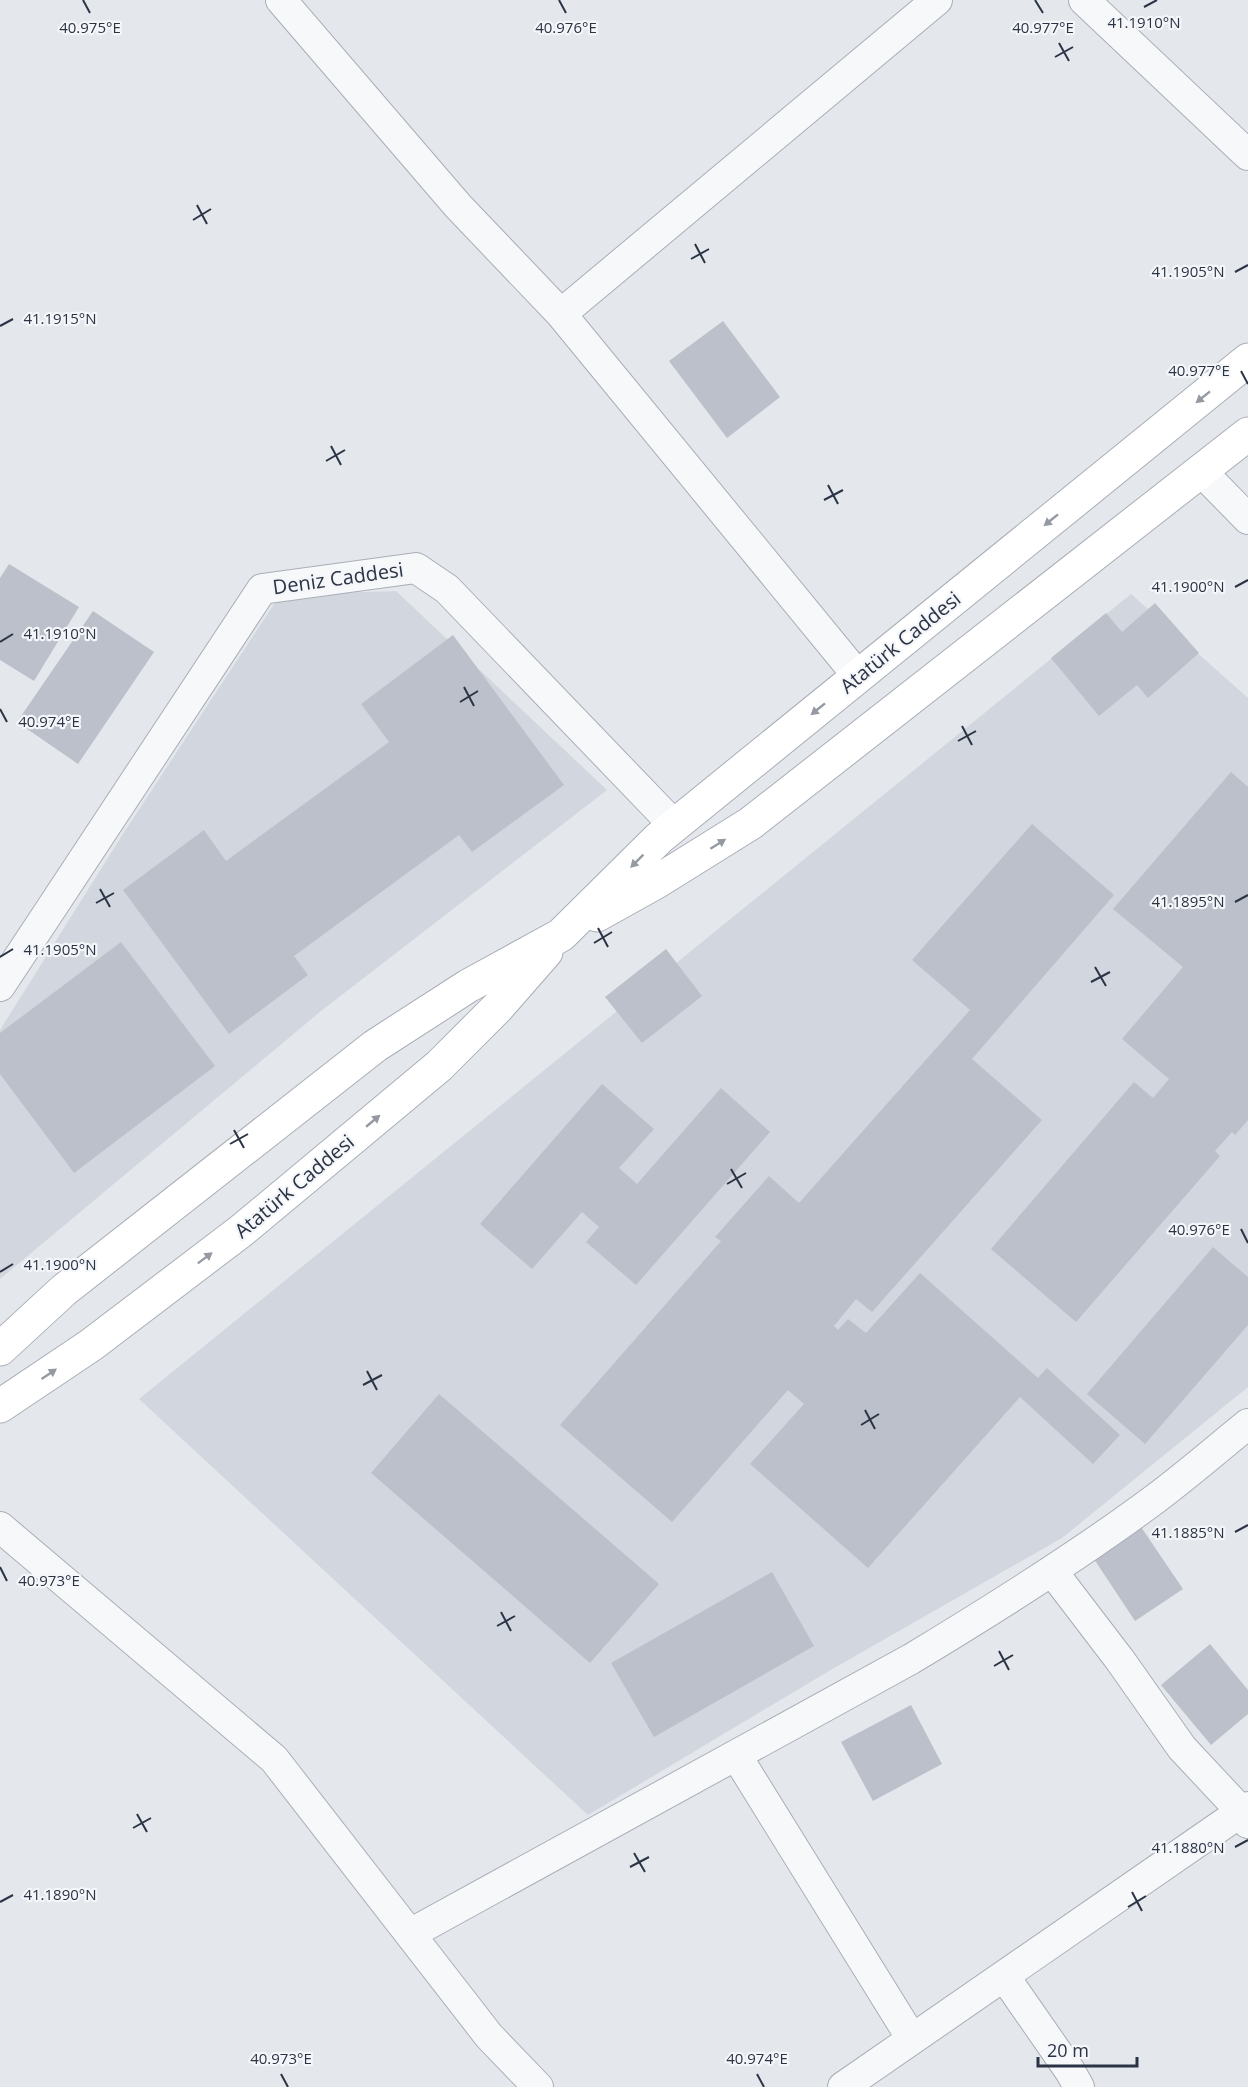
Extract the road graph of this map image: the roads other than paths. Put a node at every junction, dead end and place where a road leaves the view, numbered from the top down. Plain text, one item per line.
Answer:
1 (281, 0) edge
2 (938, 0) edge
3 (1084, 0) edge
4 (1248, 155) edge
5 (561, 314) junction
6 (1248, 360) edge
7 (1248, 434) edge
8 (1201, 471) junction
9 (1248, 519) edge
10 (858, 676) junction
11 (674, 825) junction
12 (561, 935) junction
13 (0, 986) edge
14 (0, 1349) edge
15 (0, 1406) edge
16 (1248, 1424) edge
17 (0, 1527) edge
18 (1052, 1571) junction
19 (736, 1755) junction
20 (1246, 1814) edge
21 (410, 1934) junction
22 (1004, 1976) junction
23 (912, 2039) junction
24 (538, 2087) edge
25 (843, 2087) edge
26 (1079, 2087) edge

1 - 5 street
2 - 5 street
3 - 4 street
5 - 10 street
6 -> 10 main road, Atatürk Caddesi
7 - 8 main road, Atatürk Caddesi
8 - 9 street
12 -> 8 main road, Atatürk Caddesi
10 -> 11 main road, Atatürk Caddesi
11 -> 12 main road, Atatürk Caddesi
11 - 13 street, Deniz Caddesi
12 - 14 main road, Atatürk Caddesi
15 -> 12 main road, Atatürk Caddesi
16 - 18 street
17 - 21 street
18 - 19 street
18 - 20 street
19 - 21 street
19 - 23 street
20 - 22 street
21 - 24 street
22 - 23 street
22 - 26 street
23 - 25 street

